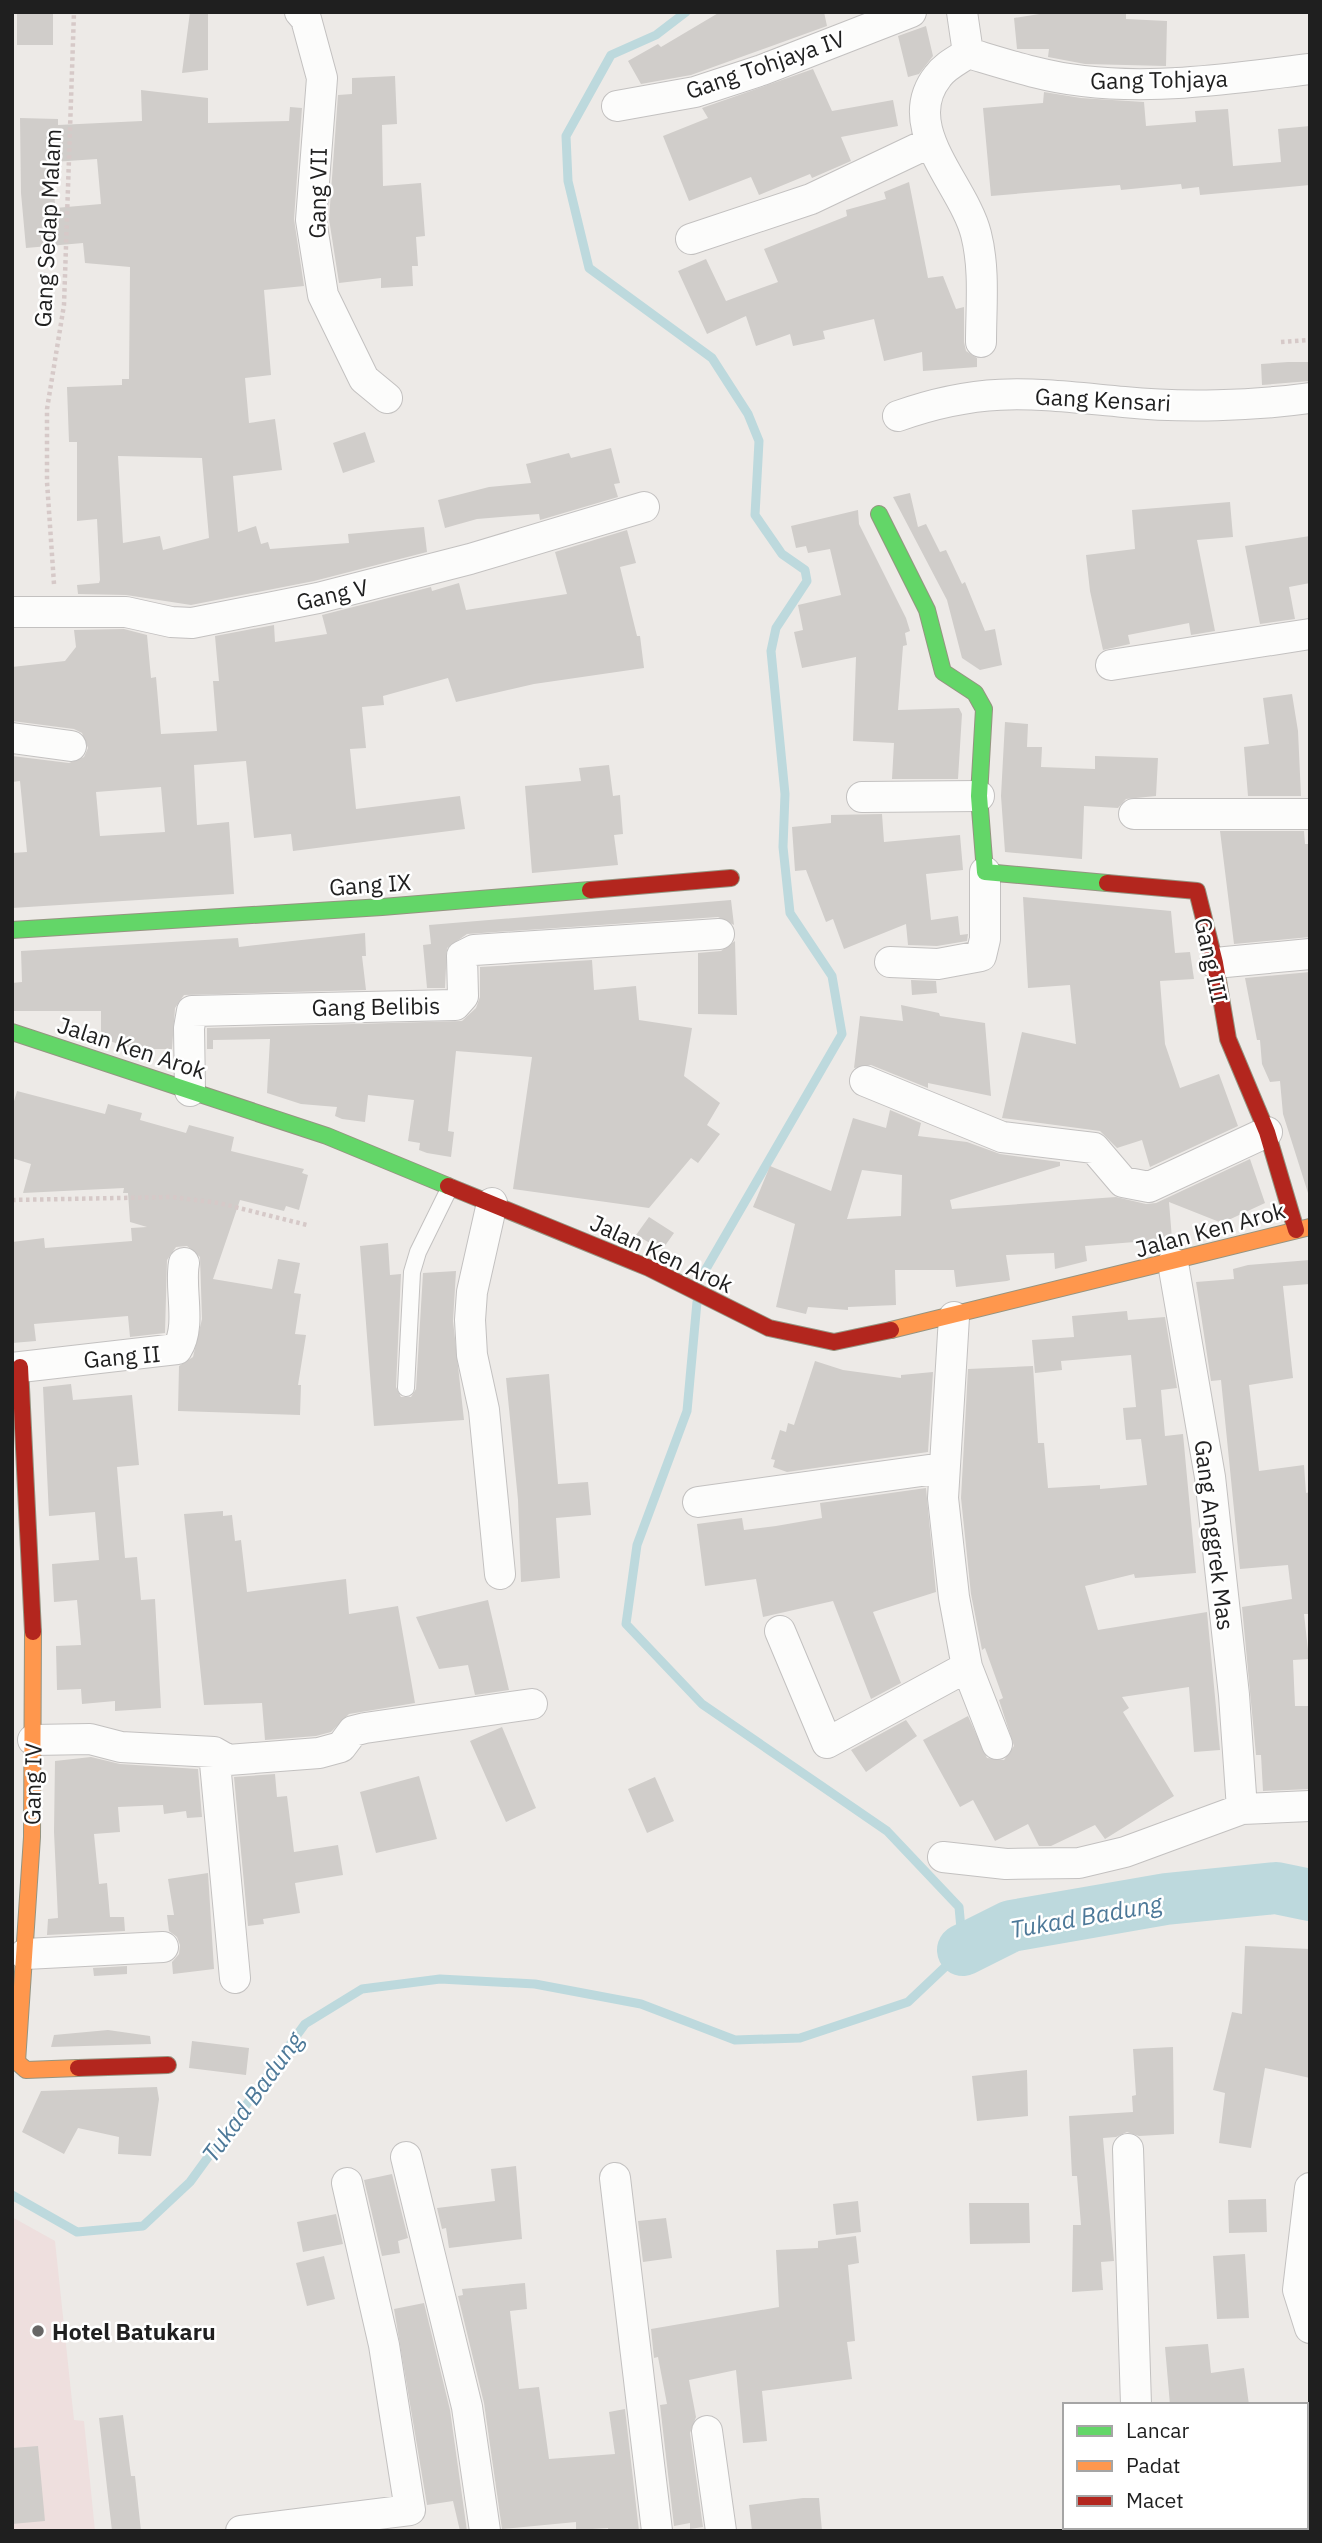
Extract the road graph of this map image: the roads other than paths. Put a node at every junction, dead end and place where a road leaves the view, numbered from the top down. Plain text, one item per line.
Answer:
1 (300, 12) edge
2 (911, 12) edge
3 (962, 12) edge
4 (968, 53) junction
5 (1310, 69) edge
6 (617, 106) dead end
7 (929, 142) junction
8 (691, 239) dead end
9 (981, 342) dead end
10 (387, 398) dead end
11 (1310, 398) edge
12 (898, 416) dead end
13 (644, 507) dead end
14 (879, 514) dead end
15 (12, 612) edge
16 (1310, 634) edge
17 (1111, 665) dead end
18 (12, 738) edge
19 (71, 746) dead end
20 (979, 796) junction
21 (862, 797) dead end
22 (1134, 814) dead end
23 (1310, 814) edge
24 (985, 872) junction
25 (732, 878) dead end
26 (12, 930) edge
27 (719, 934) dead end
28 (1310, 954) edge
29 (890, 962) dead end
30 (1215, 963) junction
31 (12, 1032) edge
32 (865, 1082) dead end
33 (190, 1091) junction
34 (1267, 1132) junction
35 (451, 1185) junction
36 (492, 1203) junction
37 (1303, 1228) edge
38 (1173, 1262) junction
39 (184, 1263) dead end
40 (954, 1317) junction
41 (16, 1368) edge
42 (406, 1388) dead end
43 (943, 1468) junction
44 (698, 1502) dead end
45 (500, 1574) dead end
46 (780, 1631) dead end
47 (23, 1666) edge
48 (967, 1667) junction
49 (532, 1704) dead end
50 (33, 1740) junction
51 (997, 1744) dead end
52 (214, 1752) junction
53 (1310, 1806) edge
54 (1242, 1809) junction
55 (943, 1857) dead end
56 (163, 1947) dead end
57 (24, 1954) junction
58 (235, 1978) dead end
59 (168, 2065) dead end
60 (1128, 2148) dead end
61 (406, 2157) dead end
62 (615, 2178) dead end
63 (347, 2183) dead end
64 (1310, 2188) edge
65 (1310, 2328) edge
66 (1136, 2403) edge
67 (706, 2431) dead end
68 (241, 2531) edge
69 (485, 2531) edge
70 (657, 2531) edge
71 (721, 2531) edge

1 - 10 street, Gang VII
2 - 6 street, Gang Tohjaya IV
3 - 4 street
4 - 5 street, Gang Tohjaya
4 - 7 street
7 - 8 street
7 - 9 street
11 - 12 street, Gang Kensari
13 - 15 street, Gang V
14 - 20 street
16 - 17 street
18 - 19 street
20 - 21 street
20 - 24 street
22 - 23 street
24 - 29 street
24 - 30 street, Gang III
25 - 26 street, Gang IX
27 - 33 street, Gang Belibis
28 - 30 street
30 - 34 street, Gang III
31 - 33 street, Jalan Ken Arok
32 - 34 street
33 - 35 street, Jalan Ken Arok
34 - 37 street, Gang III
35 - 36 street, Jalan Ken Arok
35 - 42 lane
36 - 40 street, Jalan Ken Arok
36 - 45 street
37 - 38 street, Jalan Ken Arok
38 - 40 street, Jalan Ken Arok
38 - 54 street, Gang Anggrek Mas
39 - 41 street, Gang II
40 - 43 street
41 - 47 street, Gang II
43 - 44 street
43 - 48 street
46 - 48 street
47 - 50 street, Gang IV
48 - 51 street
49 - 52 street
50 - 52 street
50 - 57 street, Gang IV
52 - 58 street
53 - 54 street
54 - 55 street
56 - 57 street
57 - 59 street, Gang IV
60 - 66 street
61 - 69 street
62 - 70 street
63 - 68 street
64 - 65 street
67 - 71 street

